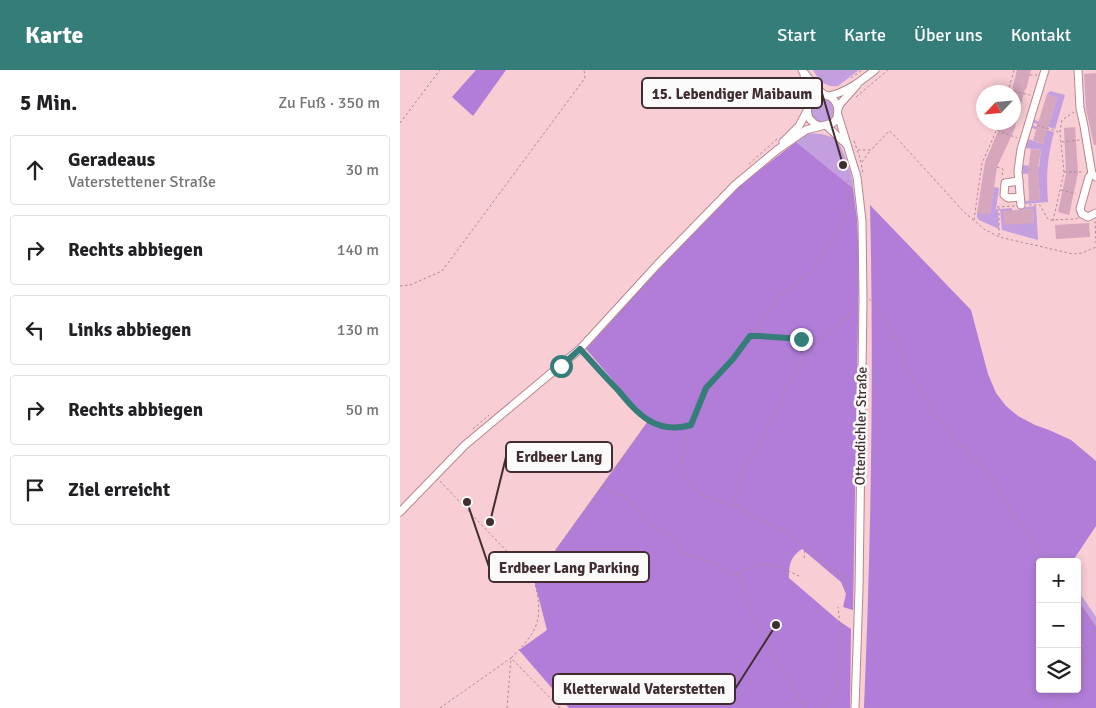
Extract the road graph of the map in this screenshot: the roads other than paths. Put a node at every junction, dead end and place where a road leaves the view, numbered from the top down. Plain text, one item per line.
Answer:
1 (802, 70) edge
2 (875, 70) edge
3 (1045, 70) edge
4 (1078, 70) edge
5 (856, 85) junction
6 (827, 96) junction
7 (810, 103) junction
8 (808, 111) junction
9 (838, 112) junction
10 (819, 126) junction
11 (827, 126) junction
12 (847, 146) junction
13 (777, 150) junction
14 (1093, 174) edge
15 (1019, 181) junction
16 (1020, 197) junction
17 (1021, 206) road end
18 (1095, 214) edge
19 (400, 512) edge
20 (856, 708) edge

1 - 6 street
1 - 7 street
2 - 5 street
3 - 15 street
4 - 14 street
5 - 6 street
5 - 9 street
6 - 7 street
6 - 9 street
7 - 8 street
8 - 10 street
8 - 13 street
9 - 11 street
9 - 12 street, Ottendichler Straße
10 - 11 street
10 - 13 street
11 - 12 street, Ottendichler Straße
12 - 20 street, Ottendichler Straße
13 - 19 street
14 - 18 street
15 - 16 street
15 - 16 street
16 - 17 street

